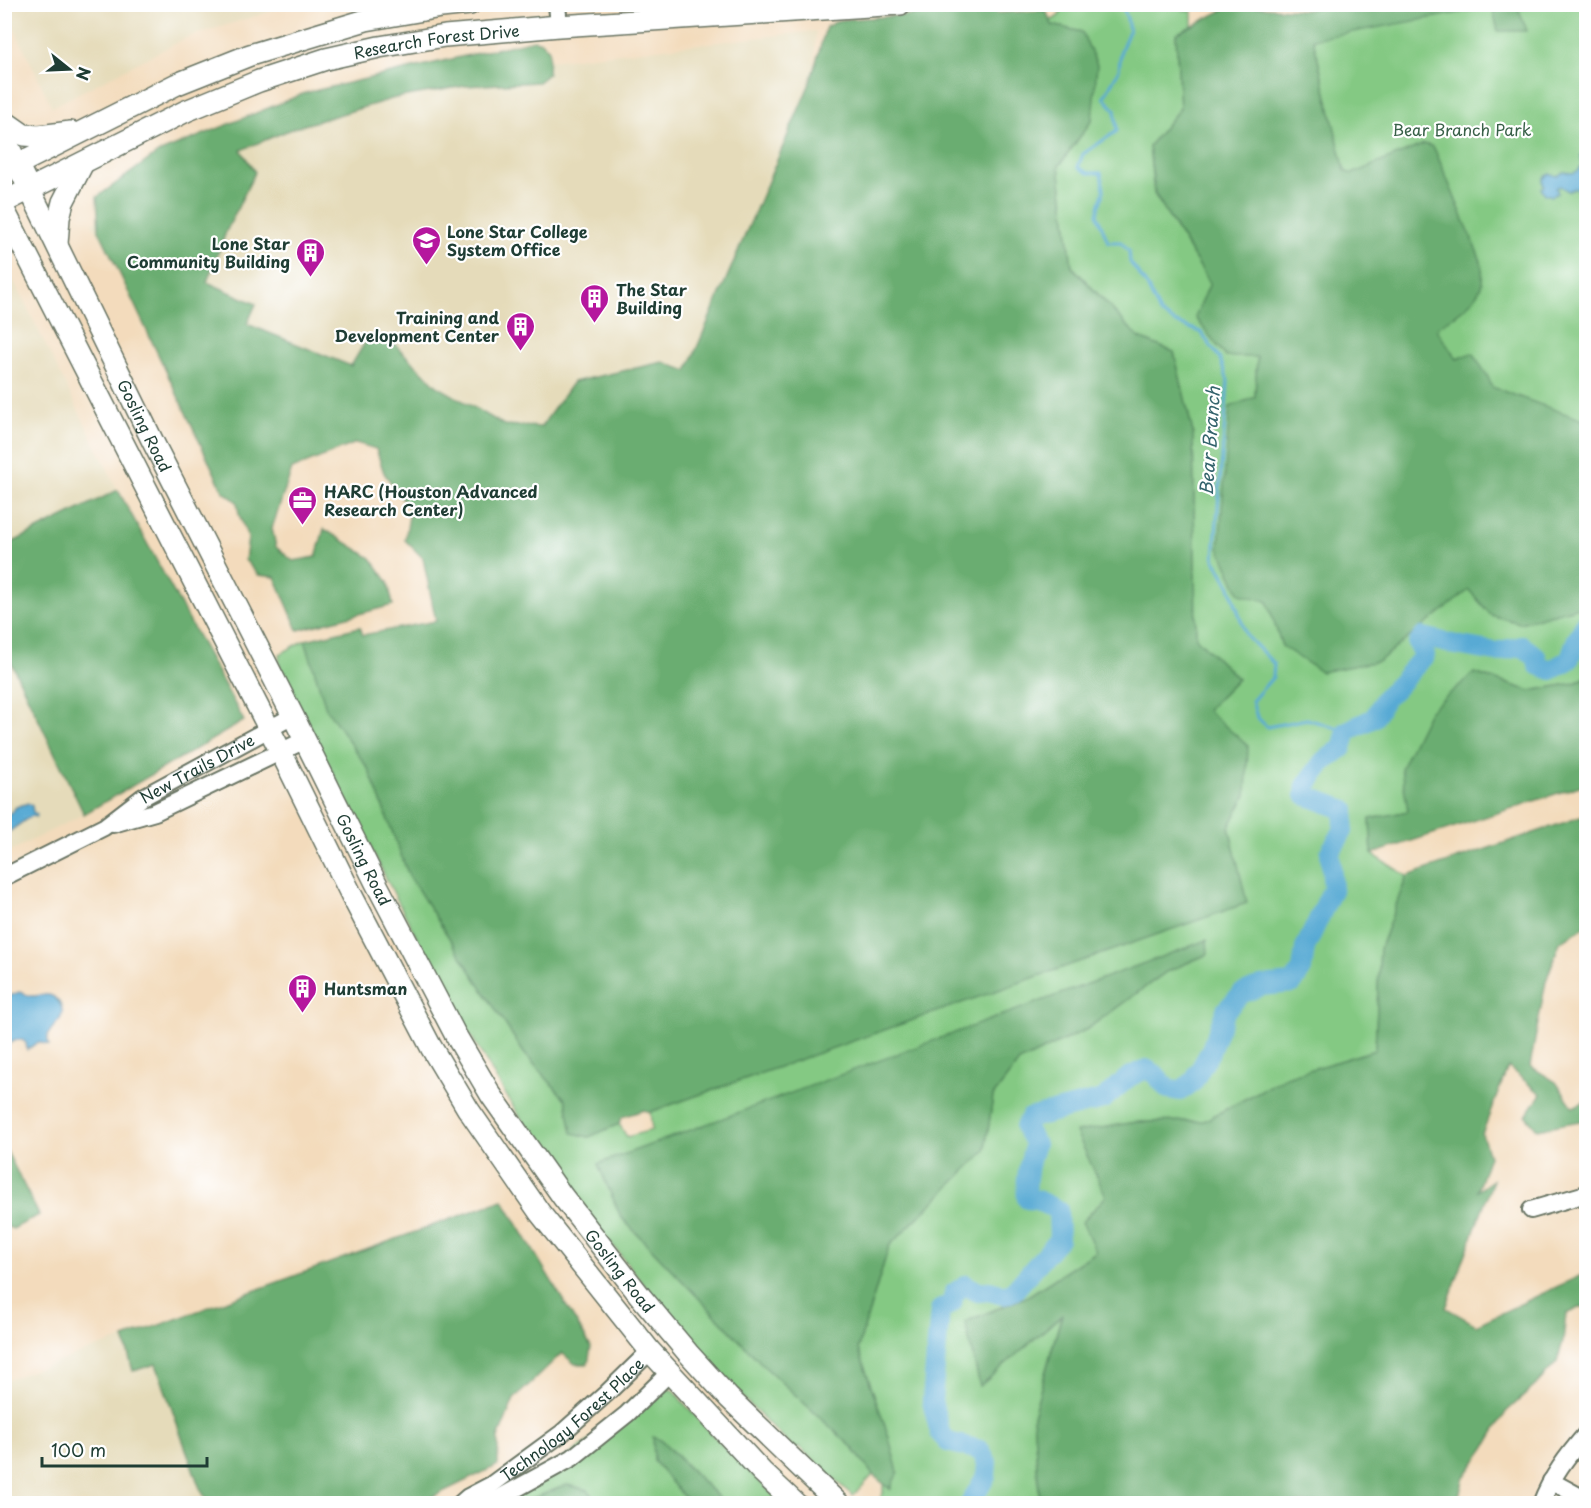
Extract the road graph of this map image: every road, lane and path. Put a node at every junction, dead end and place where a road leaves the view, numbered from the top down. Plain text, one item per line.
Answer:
1 (470, 4) edge
2 (557, 4) edge
3 (900, 4) edge
4 (559, 26) junction
5 (4, 121) edge
6 (86, 130) junction
7 (4, 137) edge
8 (83, 163) junction
9 (11, 168) edge
10 (30, 189) junction
11 (4, 202) edge
12 (4, 210) edge
13 (4, 242) edge
14 (57, 244) junction
15 (25, 250) junction
16 (293, 716) junction
17 (269, 728) junction
18 (305, 740) junction
19 (281, 752) junction
20 (104, 827) junction
21 (4, 877) edge
22 (1587, 1194) edge
23 (1531, 1210) dead end
24 (650, 1351) junction
25 (670, 1372) junction
26 (1587, 1434) edge
27 (1551, 1481) junction
28 (1587, 1500) edge
29 (460, 1503) edge
30 (485, 1503) edge
31 (796, 1503) edge
32 (839, 1503) edge
33 (1541, 1503) edge

1 - 6 main road, Research Forest Drive
2 - 4 street
3 - 4 main road, Research Forest Drive
4 - 8 main road, Research Forest Drive
5 - 6 main road
6 - 9 main road, Research Forest Drive
7 - 9 main road, Gosling Road
8 - 10 main road, Research Forest Drive
8 - 14 main road
9 - 10 main road, Gosling Road
10 - 11 main road, Research Forest Drive
10 - 14 main road, Gosling Road
12 - 15 main road, Gosling Road
13 - 15 main road
14 - 16 main road, Gosling Road
15 - 17 main road, Gosling Road
16 - 17 street, New Trails Drive
16 - 18 main road, Gosling Road
17 - 19 main road, Gosling Road
17 - 20 street, New Trails Drive
18 - 19 street, New Trails Drive
18 - 32 main road, Gosling Road
19 - 20 street, New Trails Drive
19 - 24 main road, Gosling Road
20 - 21 street, New Trails Drive
22 - 23 street
24 - 25 main road, Gosling Road
24 - 29 street, Technology Forest Place
25 - 30 street, Technology Forest Place
25 - 31 main road, Gosling Road
26 - 27 street
27 - 28 street
27 - 33 street

